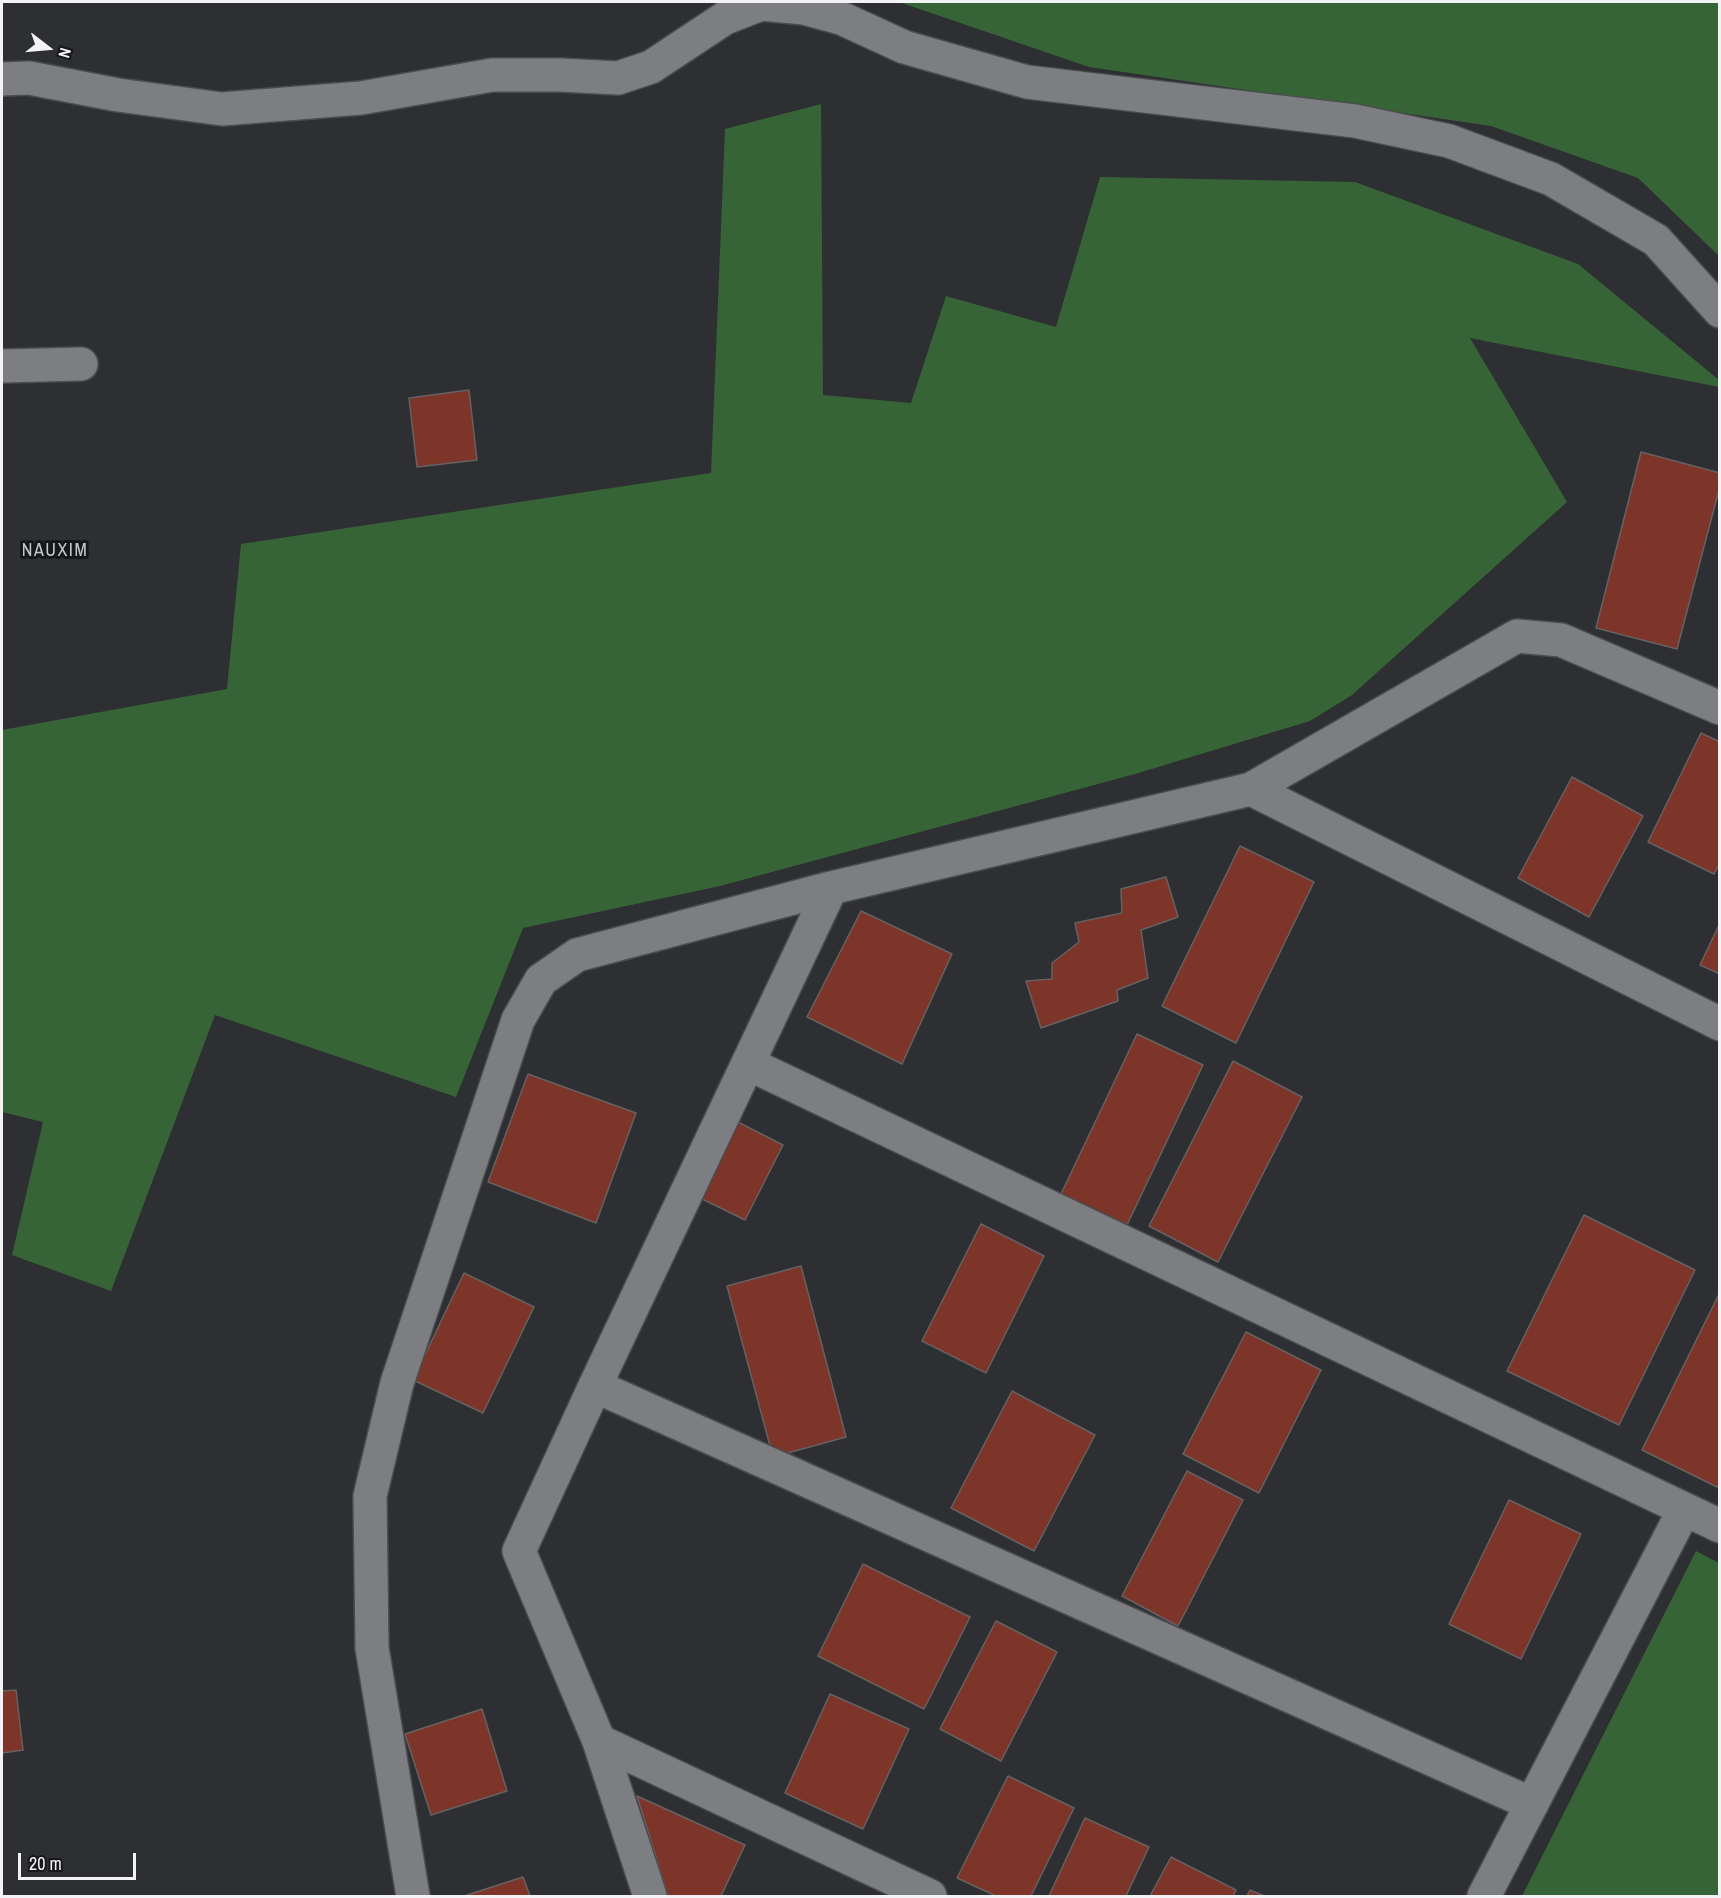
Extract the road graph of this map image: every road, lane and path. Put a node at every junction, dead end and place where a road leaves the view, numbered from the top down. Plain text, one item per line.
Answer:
1 (2, 79) edge
2 (1719, 311) edge
3 (81, 364) dead end
4 (2, 366) edge
5 (1719, 708) edge
6 (1251, 789) junction
7 (831, 888) junction
8 (1719, 1024) edge
9 (749, 1064) junction
10 (595, 1386) junction
11 (1684, 1510) junction
12 (1719, 1526) edge
13 (599, 1741) junction
14 (1532, 1804) junction
15 (413, 1896) edge
16 (650, 1896) edge
17 (930, 1896) edge
18 (1484, 1896) edge

1 - 2 street
3 - 4 street
5 - 6 street
6 - 7 street
6 - 8 street
7 - 9 street
7 - 15 street
9 - 10 street
9 - 11 street
10 - 13 street
10 - 14 street
11 - 12 street
11 - 14 street
13 - 16 street
13 - 17 street
14 - 18 street

